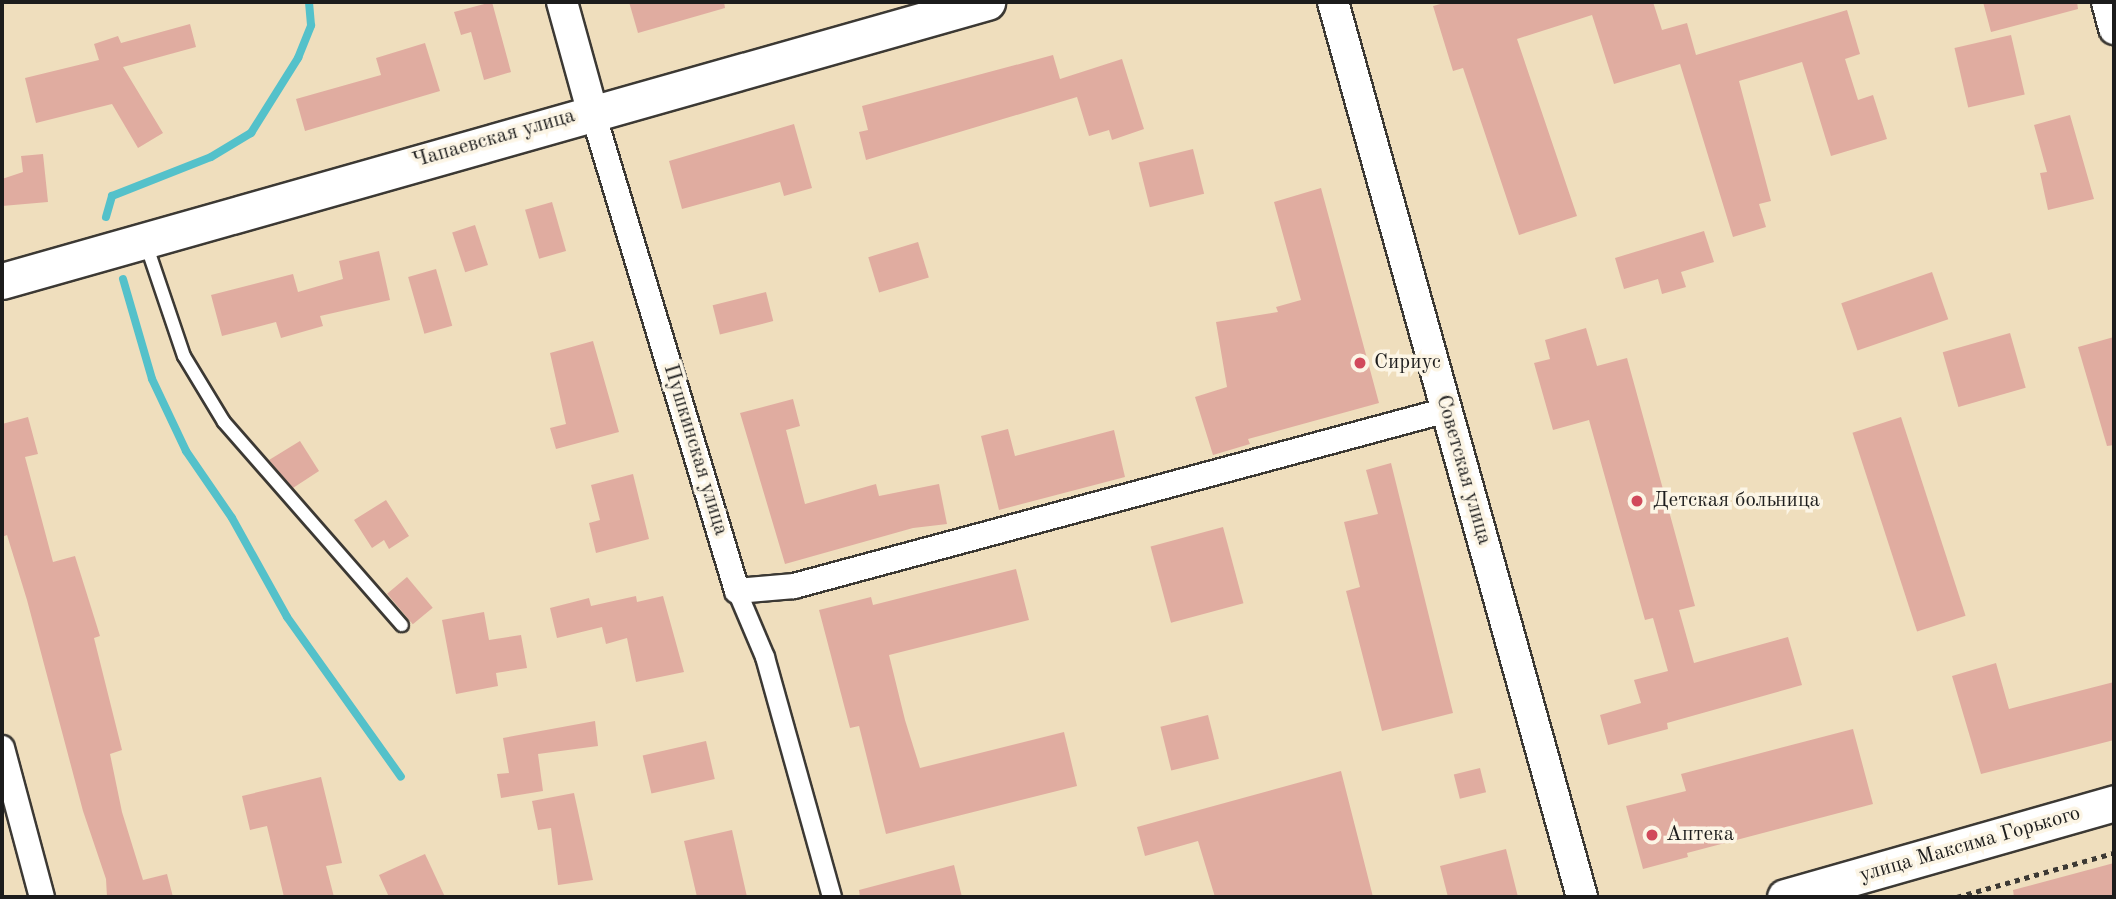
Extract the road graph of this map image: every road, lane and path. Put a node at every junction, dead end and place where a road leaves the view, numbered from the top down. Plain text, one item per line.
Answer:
1 (562, 2) edge
2 (987, 2) edge
3 (1333, 2) edge
4 (592, 110) junction
5 (145, 240) junction
6 (2, 281) edge
7 (1447, 410) junction
8 (737, 591) junction
9 (402, 625) dead end
10 (2, 748) edge
11 (2114, 803) edge
12 (2114, 853) edge
13 (42, 897) edge
14 (832, 897) edge
15 (1582, 897) edge
16 (1785, 897) edge
17 (1957, 897) edge

1 - 4 street, Пушкинская улица
2 - 4 main road, Чапаевская улица
3 - 7 street, Советская улица
4 - 5 main road, Чапаевская улица
4 - 8 street, Пушкинская улица
5 - 6 main road, Чапаевская улица
5 - 9 lane
7 - 8 street
7 - 15 street, Советская улица
8 - 14 street, Пушкинская улица
10 - 13 street
11 - 16 main road, улица Максима Горького
12 - 17 path

